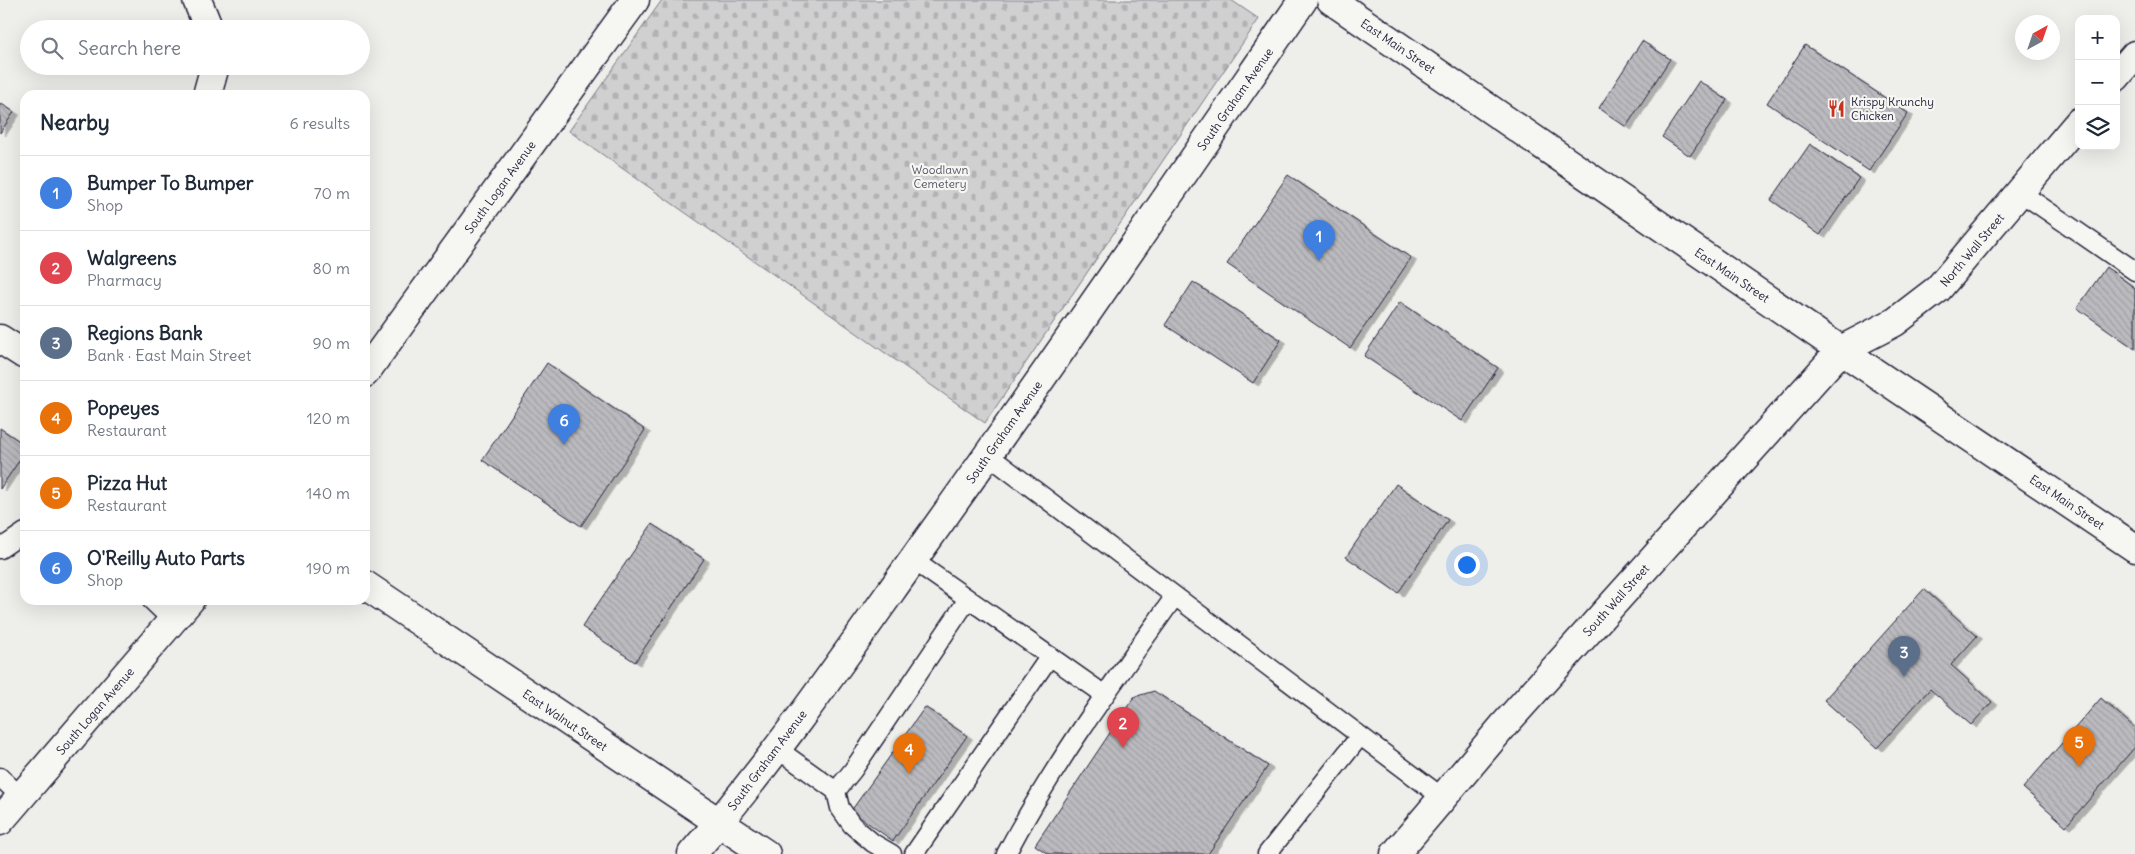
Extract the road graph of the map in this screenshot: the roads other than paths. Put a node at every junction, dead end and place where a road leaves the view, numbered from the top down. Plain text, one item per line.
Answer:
1 (197, 0) edge
2 (635, 0) edge
3 (1303, 0) edge
4 (1331, 0) edge
5 (205, 20) edge
6 (2135, 54) edge
7 (2120, 72) edge
8 (213, 75) edge
9 (208, 90) edge
10 (2075, 127) edge
11 (2020, 192) junction
12 (2135, 271) edge
13 (1841, 350) junction
14 (370, 366) edge
15 (988, 455) junction
16 (20, 535) edge
17 (2135, 548) edge
18 (0, 549) edge
19 (913, 560) junction
20 (370, 588) edge
21 (1175, 596) junction
22 (968, 599) junction
23 (156, 605) edge
24 (186, 605) edge
25 (172, 620) junction
26 (1050, 656) junction
27 (1105, 695) junction
28 (1360, 736) junction
29 (776, 748) junction
30 (0, 777) edge
31 (836, 791) junction
32 (21, 797) junction
33 (1443, 798) junction
34 (0, 821) edge
35 (719, 823) junction
36 (692, 854) edge
37 (766, 854) edge
38 (892, 854) edge
39 (914, 854) edge
40 (1006, 854) edge
41 (1266, 854) edge
42 (1396, 854) edge

1 - 5 main road
2 - 14 main road, South Logan Avenue
3 - 15 main road, South Graham Avenue
4 - 13 main road, East Main Street
6 - 7 main road
8 - 9 main road
10 - 11 main road, North Wall Street
11 - 12 lane
11 - 13 main road, North Wall Street
13 - 17 main road, East Main Street
13 - 33 main road, South Wall Street
15 - 19 main road, South Graham Avenue
15 - 21 lane
16 - 18 lane
19 - 22 lane
19 - 29 main road, South Graham Avenue
20 - 35 main road, East Walnut Street
21 - 27 lane
21 - 28 lane
22 - 26 lane
22 - 31 lane
23 - 25 lane
24 - 25 main road, South Logan Avenue
25 - 32 main road, South Logan Avenue
26 - 27 lane
26 - 39 lane
27 - 40 lane
28 - 33 lane
28 - 41 lane
29 - 31 lane
29 - 35 main road, South Graham Avenue
30 - 32 lane
31 - 38 lane
32 - 34 main road, South Logan Avenue
33 - 42 main road, South Wall Street
35 - 36 main road, South Graham Avenue
35 - 37 main road, East Walnut Street

